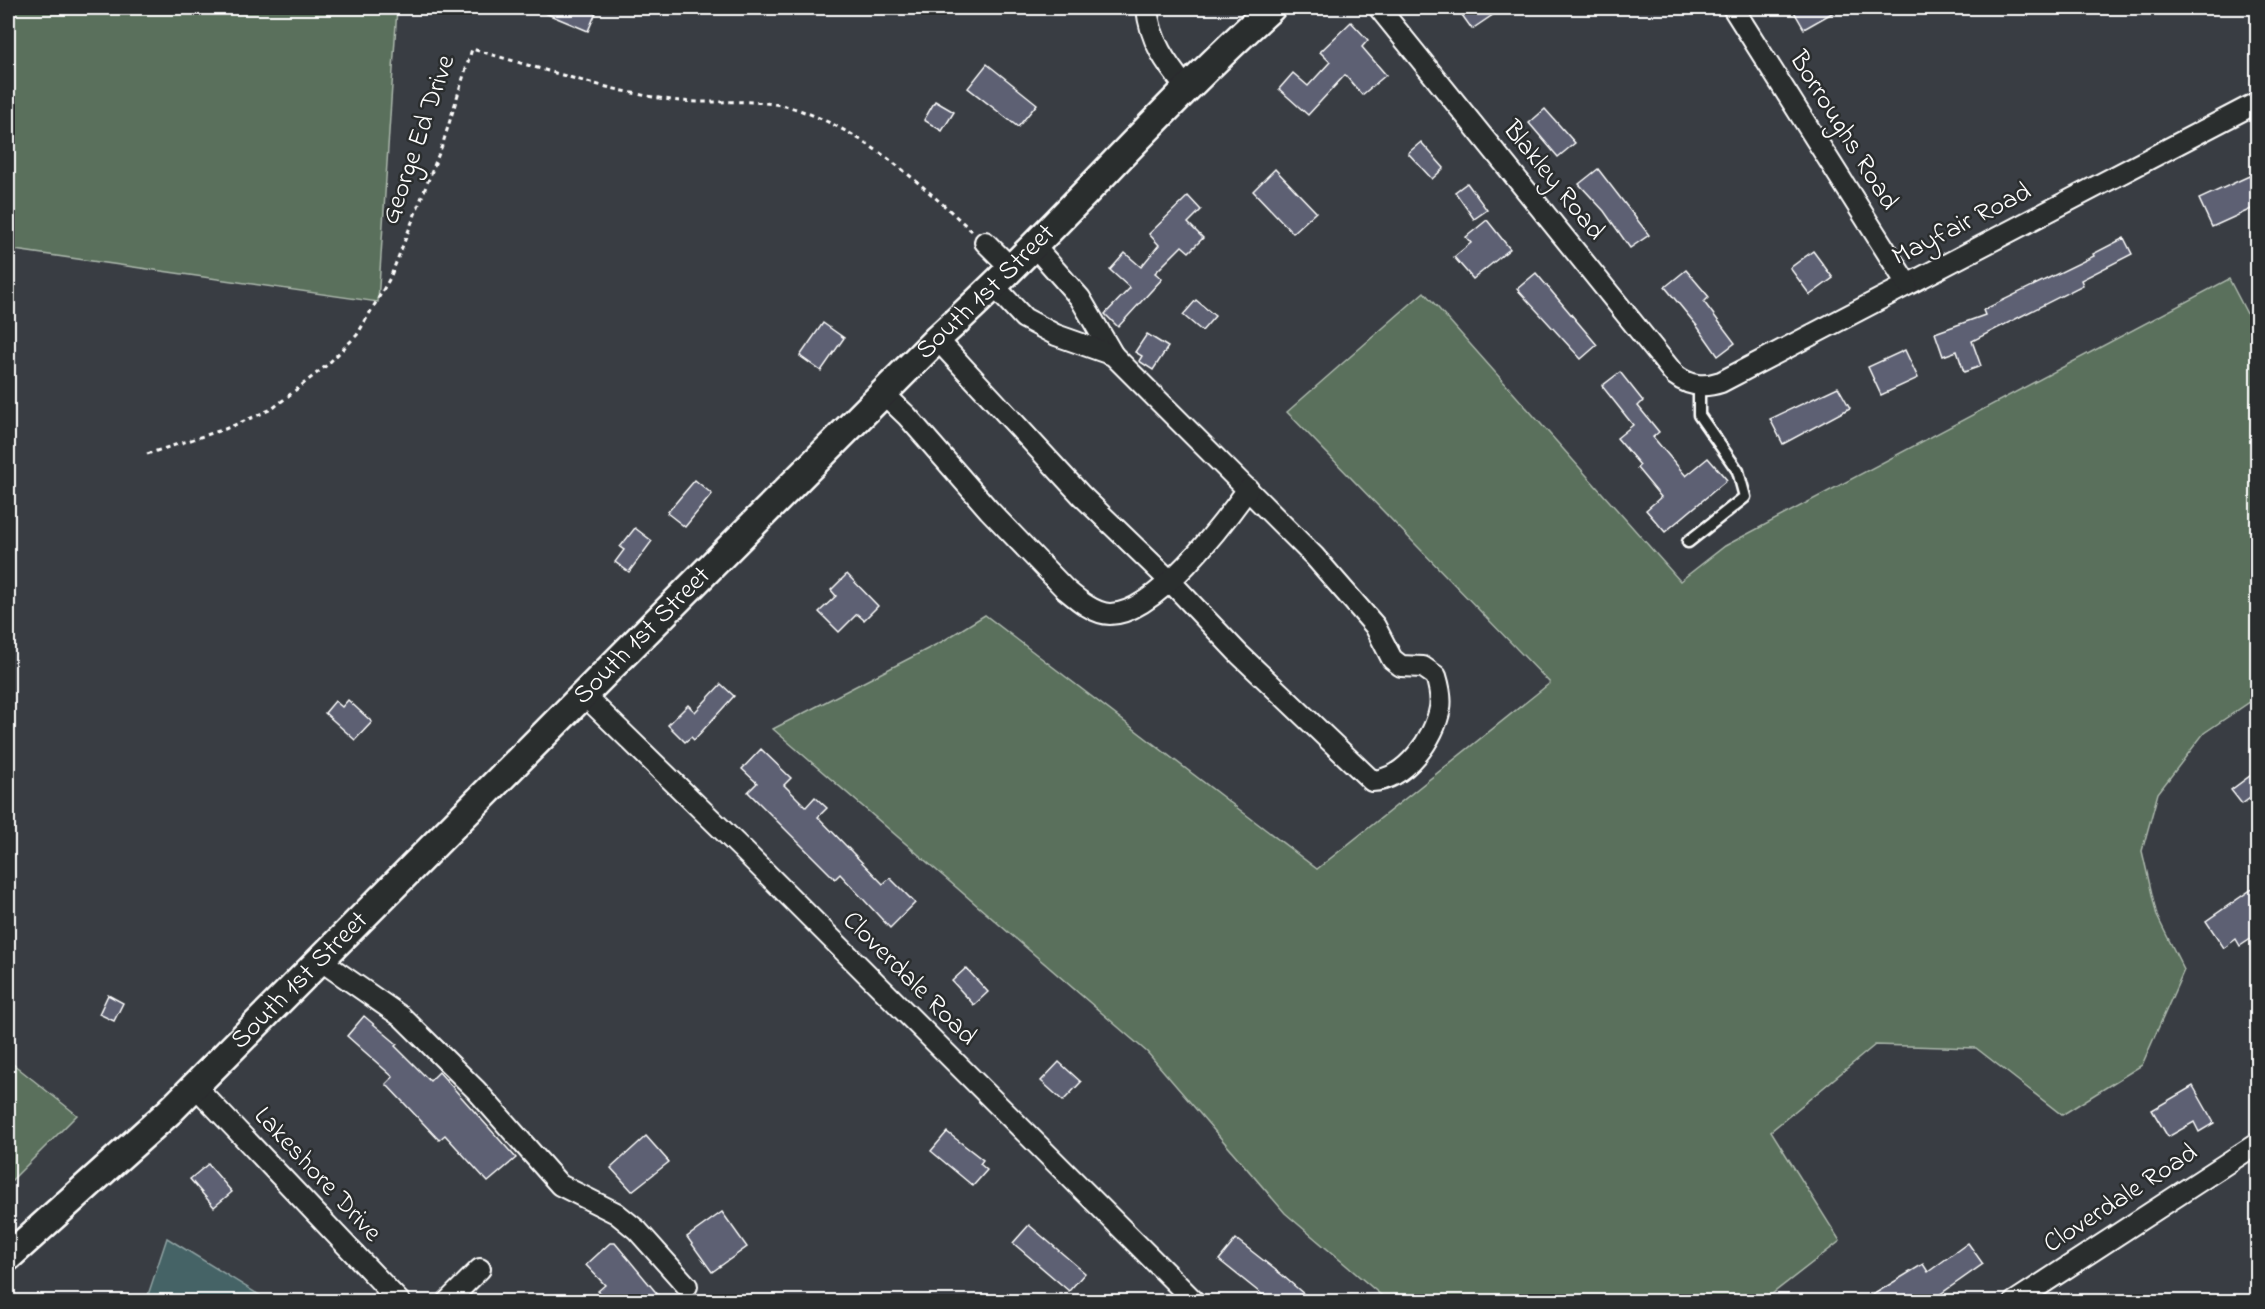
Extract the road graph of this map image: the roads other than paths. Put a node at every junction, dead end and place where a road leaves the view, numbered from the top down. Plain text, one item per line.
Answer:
1 (1147, 8) edge
2 (1271, 8) edge
3 (1379, 8) edge
4 (1733, 8) edge
5 (1186, 88) junction
6 (2258, 102) edge
7 (985, 242) road end
8 (1035, 247) junction
9 (1003, 278) junction
10 (1907, 284) junction
11 (937, 339) junction
12 (1113, 355) junction
13 (1693, 385) junction
14 (883, 393) junction
15 (1248, 489) junction
16 (1688, 542) dead end
17 (1170, 581) junction
18 (584, 695) junction
19 (320, 960) junction
20 (195, 1086) junction
21 (2258, 1143) edge
22 (8, 1257) edge
23 (480, 1269) dead end
24 (687, 1286) dead end
25 (400, 1302) edge
26 (447, 1302) edge
27 (1195, 1302) edge
28 (2014, 1302) edge

1 - 5 street
2 - 5 main road, South 1st Street
3 - 13 street, Blakley Road
4 - 10 street, Borroughs Road
5 - 8 main road, South 1st Street
6 - 10 street, Mayfair Road
7 - 9 street
8 - 9 main road, South 1st Street
8 - 12 street
9 - 11 main road, South 1st Street
9 - 12 street
10 - 13 street, Mayfair Road
11 - 14 main road, South 1st Street
11 - 17 street
12 - 15 street
13 - 16 lane
14 - 17 street
14 - 18 main road, South 1st Street
15 - 17 street
15 - 17 street
18 - 19 main road, South 1st Street
18 - 27 street, Cloverdale Road
19 - 20 main road, South 1st Street
19 - 24 street
20 - 22 main road, South 1st Street
20 - 25 street, Lakeshore Drive
21 - 28 street, Cloverdale Road
23 - 26 street

